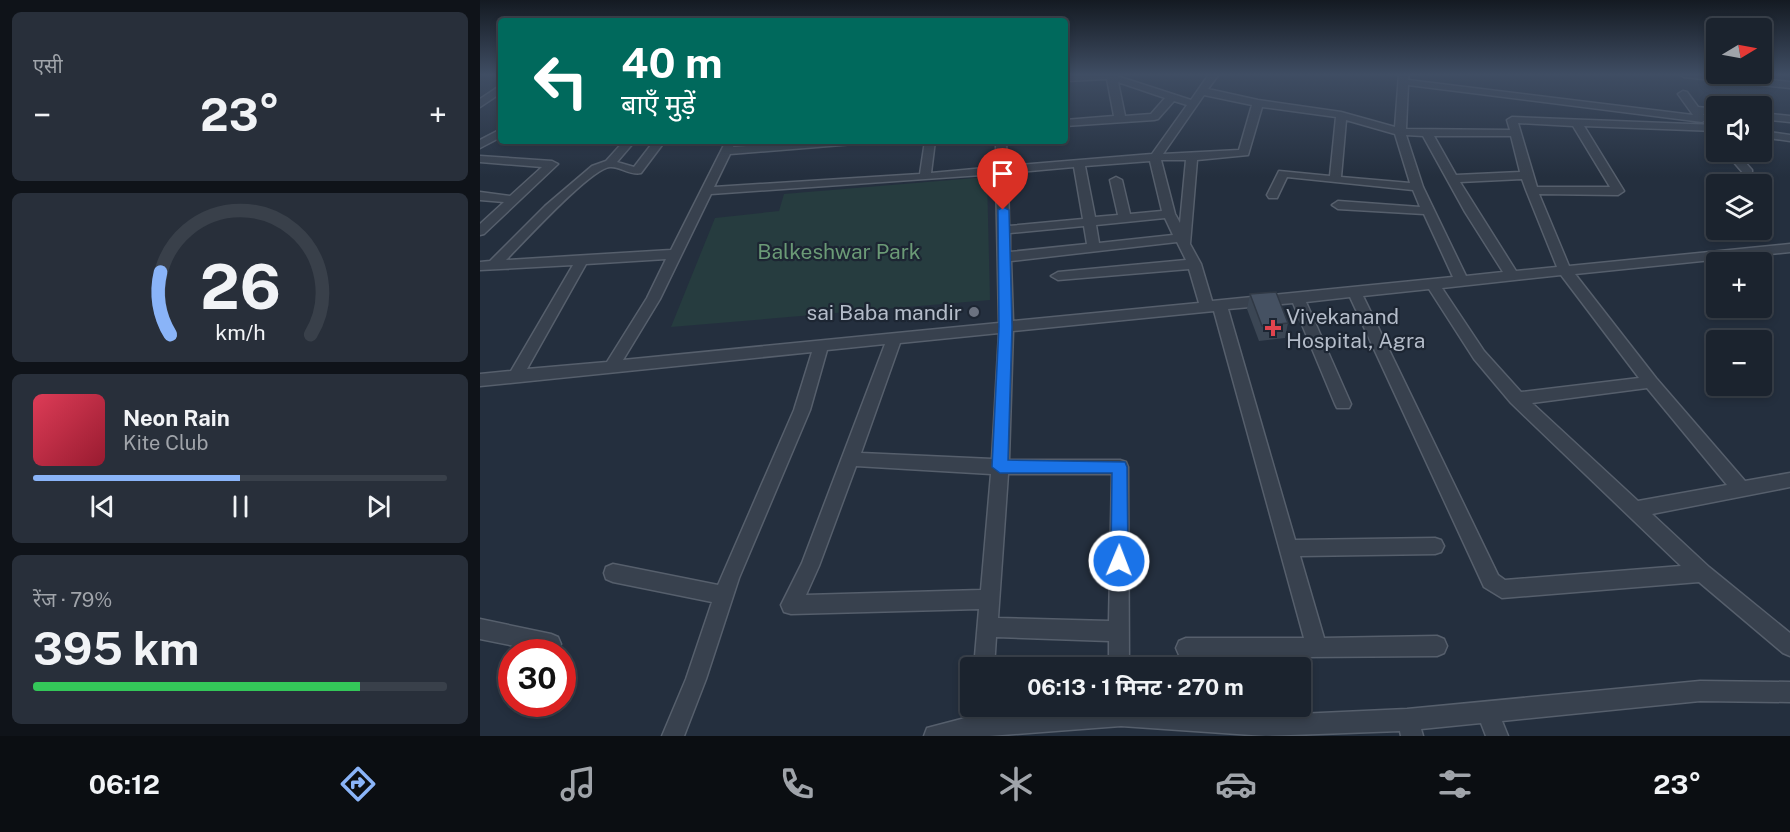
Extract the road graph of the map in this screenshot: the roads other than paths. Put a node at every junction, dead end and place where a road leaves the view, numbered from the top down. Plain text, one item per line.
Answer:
1 (1117, 108) edge
2 (1162, 108) edge
3 (1190, 108) edge
4 (1257, 108) edge
5 (1295, 108) edge
6 (1402, 108) edge
7 (1605, 108) edge
8 (1695, 108) edge
9 (1341, 115) junction
10 (1772, 117) edge
11 (1120, 119) junction
12 (1790, 119) edge
13 (1706, 122) edge
14 (1068, 123) edge
15 (1577, 123) junction
16 (1706, 124) edge
17 (1706, 124) edge
18 (1400, 132) junction
19 (1516, 133) junction
20 (498, 134) edge
21 (1428, 134) junction
22 (1772, 136) edge
23 (1790, 138) edge
24 (627, 144) edge
25 (658, 144) edge
26 (782, 144) edge
27 (930, 144) edge
28 (1002, 144) edge
29 (480, 145) edge
30 (728, 146) edge
31 (1155, 157) junction
32 (1192, 157) junction
33 (480, 159) edge
34 (1739, 162) edge
35 (610, 163) junction
36 (1078, 164) junction
37 (1003, 171) junction
38 (1748, 172) dead end
39 (1526, 175) junction
40 (925, 177) junction
41 (1452, 179) junction
42 (1116, 180) dead end
43 (1336, 180) junction
44 (1417, 186) junction
45 (1532, 190) junction
46 (705, 191) junction
47 (1273, 195) dead end
48 (480, 196) edge
49 (513, 200) junction
50 (1338, 205) dead end
51 (1428, 211) junction
52 (1169, 214) junction
53 (1125, 219) junction
54 (1089, 222) junction
55 (1004, 230) junction
56 (480, 231) edge
57 (1183, 241) junction
58 (1094, 248) junction
59 (1790, 248) edge
60 (674, 254) junction
61 (1004, 257) junction
62 (582, 260) junction
63 (1194, 264) junction
64 (486, 266) edge
65 (1565, 271) junction
66 (1058, 276) dead end
67 (1513, 277) junction
68 (1461, 282) junction
69 (1433, 285) junction
70 (1355, 293) junction
71 (1298, 299) junction
72 (1214, 307) junction
73 (1006, 327) junction
74 (895, 338) junction
75 (821, 345) junction
76 (613, 364) junction
77 (516, 376) junction
78 (480, 380) edge
79 (1652, 382) junction
80 (1518, 399) junction
81 (1343, 404) dead end
82 (850, 459) junction
83 (1000, 467) junction
84 (1790, 480) edge
85 (1741, 489) junction
86 (1634, 510) junction
87 (1436, 546) dead end
88 (1289, 548) junction
89 (613, 573) dead end
90 (1702, 573) junction
91 (725, 595) junction
92 (991, 599) junction
93 (987, 627) junction
94 (480, 629) edge
95 (1118, 631) junction
96 (527, 639) edge
97 (1437, 646) dead end
98 (1790, 646) edge
99 (1186, 648) dead end
100 (1317, 648) junction
101 (985, 657) edge
102 (1119, 657) edge
103 (1790, 692) edge
104 (1487, 712) junction
105 (978, 717) edge
106 (1168, 717) edge
107 (1409, 728) edge
108 (1278, 731) edge
109 (673, 736) edge
110 (934, 736) edge
111 (1497, 736) edge

1 - 11 street
2 - 11 street
3 - 31 street
4 - 32 street
5 - 9 street
6 - 18 street
7 - 16 street
8 - 13 street
9 - 18 street
9 - 43 street
10 - 12 street
11 - 14 street
15 - 17 street
15 - 19 street
15 - 45 street
18 - 21 street
18 - 44 street
19 - 21 street
19 - 39 street
20 - 29 street
21 - 41 street
22 - 23 street
24 - 35 street
25 - 35 street
26 - 30 street
27 - 40 street
28 - 37 street
30 - 46 street
31 - 32 street
31 - 36 street
31 - 52 street
32 - 57 street
33 - 49 street
34 - 38 street
35 - 64 street
36 - 37 street
36 - 54 street
37 - 40 street
37 - 55 street
39 - 41 street
39 - 45 street
40 - 46 street
41 - 67 street
42 - 53 street
43 - 44 street
43 - 47 street
44 - 51 street
45 - 65 street
46 - 60 street
48 - 49 street
49 - 56 street
50 - 51 street
51 - 68 street
52 - 53 street
52 - 57 street
53 - 54 street
54 - 55 street
54 - 58 street
55 - 61 street
57 - 58 street
57 - 63 street
58 - 61 street
59 - 65 street
60 - 62 street
60 - 76 street
61 - 73 street
62 - 64 street
62 - 77 street
63 - 66 street
63 - 72 street
65 - 67 street
65 - 79 street
67 - 68 street
68 - 69 street
69 - 70 street
69 - 80 street
70 - 71 street
70 - 90 street
71 - 72 street
71 - 81 street
72 - 73 street
72 - 88 street
73 - 74 street
73 - 83 street
74 - 75 street
74 - 82 street
75 - 76 street
75 - 91 street
76 - 77 street
77 - 78 street
79 - 80 street
79 - 85 street
80 - 86 street
82 - 83 street
82 - 92 street
83 - 92 street
83 - 95 street
84 - 85 street
85 - 86 street
86 - 90 street
87 - 88 street
88 - 100 street
89 - 91 street
90 - 98 street
91 - 109 street
92 - 93 street
93 - 95 street
93 - 101 street
94 - 96 street
95 - 102 street
97 - 100 street
99 - 100 street
103 - 104 street
104 - 107 street
104 - 111 street
105 - 110 street
106 - 108 street
107 - 108 street

